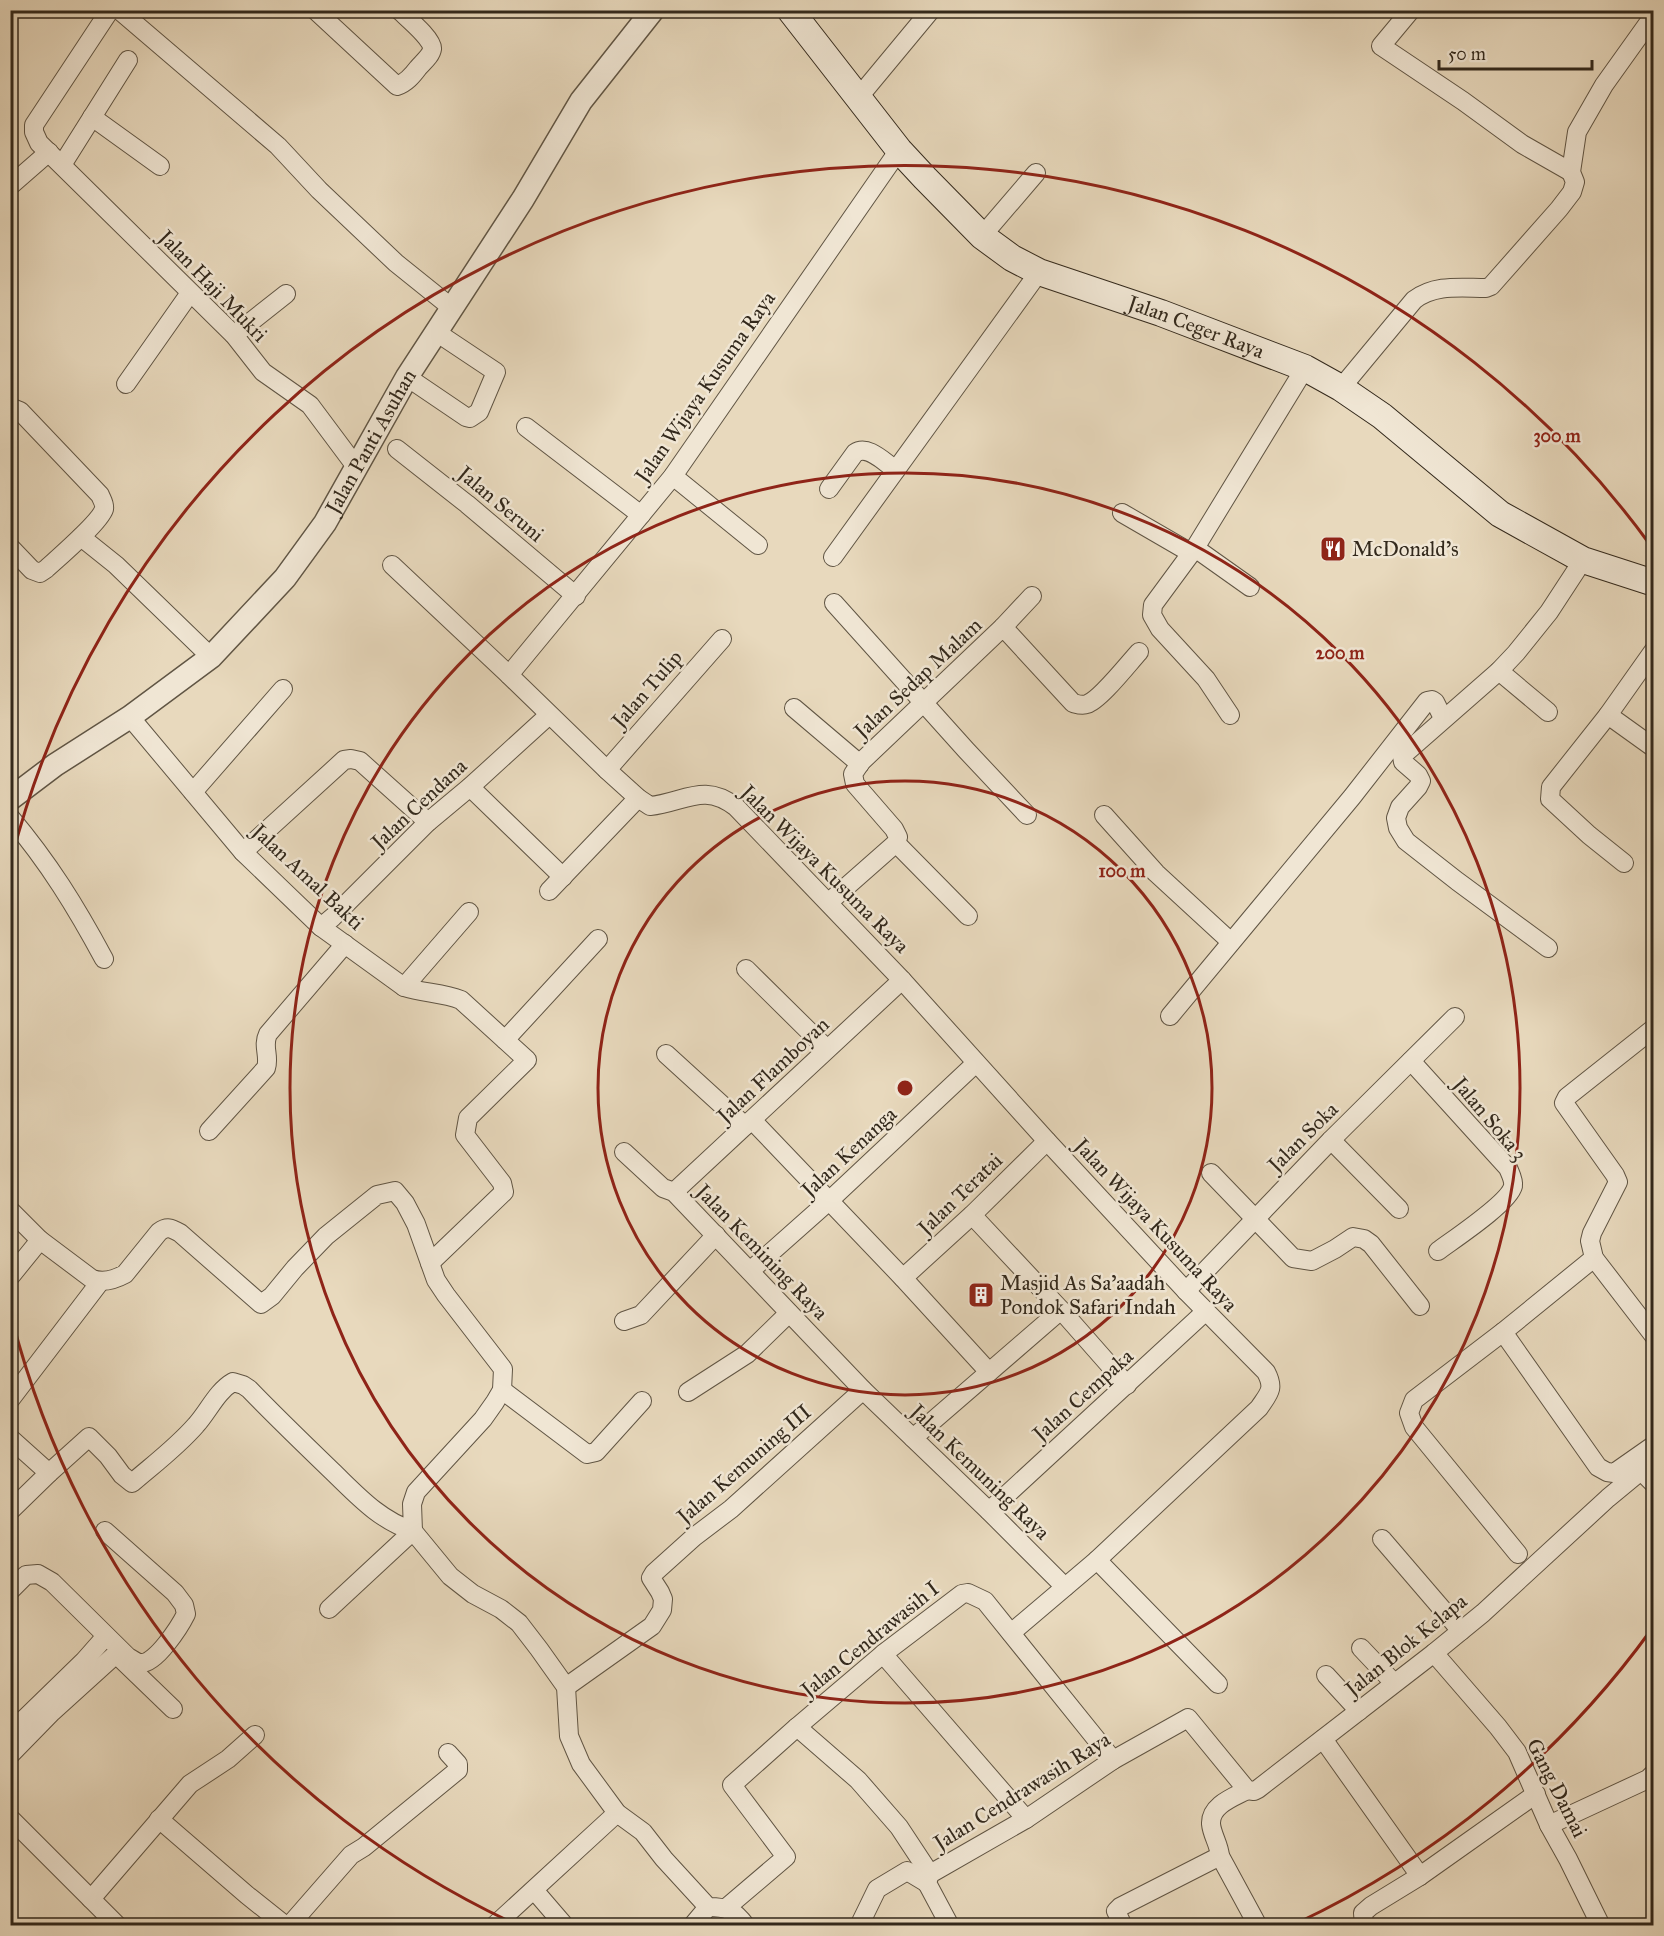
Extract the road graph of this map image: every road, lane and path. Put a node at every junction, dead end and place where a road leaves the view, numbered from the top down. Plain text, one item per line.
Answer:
1 (110, 10) edge
2 (119, 10) edge
3 (315, 10) edge
4 (399, 10) edge
5 (653, 10) edge
6 (790, 10) edge
7 (931, 10) edge
8 (1411, 10) edge
9 (1653, 15) edge
10 (128, 60) dead end
11 (858, 98) junction
12 (92, 117) junction
13 (899, 150) junction
14 (56, 158) junction
15 (159, 166) dead end
16 (1571, 172) junction
17 (1036, 173) dead end
18 (10, 186) edge
19 (982, 236) junction
20 (1038, 272) junction
21 (190, 293) junction
22 (286, 294) dead end
23 (452, 308) junction
24 (436, 332) junction
25 (234, 335) junction
26 (1305, 368) junction
27 (406, 377) junction
28 (126, 384) dead end
29 (1341, 388) junction
30 (10, 407) edge
31 (525, 427) dead end
32 (397, 449) dead end
33 (357, 468) junction
34 (896, 470) junction
35 (673, 476) junction
36 (829, 489) dead end
37 (1122, 513) dead end
38 (640, 515) junction
39 (81, 537) junction
40 (758, 545) dead end
41 (10, 547) edge
42 (1193, 550) junction
43 (833, 557) dead end
44 (1583, 560) junction
45 (392, 566) dead end
46 (1653, 583) edge
47 (1250, 587) dead end
48 (576, 596) junction
49 (1032, 596) dead end
50 (834, 603) dead end
51 (1004, 627) junction
52 (722, 639) dead end
53 (1653, 650) edge
54 (1139, 652) dead end
55 (211, 657) junction
56 (1499, 671) junction
57 (510, 675) junction
58 (284, 689) dead end
59 (925, 704) junction
60 (794, 708) dead end
61 (1548, 712) dead end
62 (549, 715) junction
63 (1230, 715) dead end
64 (1608, 715) junction
65 (130, 717) junction
66 (1443, 718) junction
67 (1653, 748) edge
68 (860, 764) junction
69 (607, 770) junction
70 (470, 787) junction
71 (193, 792) junction
72 (638, 798) junction
73 (10, 799) edge
74 (1027, 815) dead end
75 (1104, 815) dead end
76 (10, 817) edge
77 (428, 822) junction
78 (896, 843) junction
79 (243, 852) junction
80 (1624, 863) dead end
81 (563, 877) junction
82 (549, 891) dead end
83 (829, 902) junction
84 (469, 912) dead end
85 (968, 916) dead end
86 (321, 927) junction
87 (598, 939) dead end
88 (1232, 942) junction
89 (345, 944) junction
90 (1548, 948) dead end
91 (104, 959) dead end
92 (746, 969) dead end
93 (902, 980) junction
94 (404, 987) junction
95 (1170, 1016) dead end
96 (1455, 1017) dead end
97 (1653, 1028) edge
98 (505, 1040) junction
99 (827, 1050) junction
100 (666, 1054) dead end
101 (1411, 1061) junction
102 (976, 1063) junction
103 (749, 1123) junction
104 (209, 1131) dead end
105 (1331, 1140) junction
106 (1047, 1142) junction
107 (624, 1152) dead end
108 (1211, 1173) dead end
109 (675, 1192) junction
110 (830, 1200) junction
111 (1399, 1209) dead end
112 (10, 1210) edge
113 (972, 1215) junction
114 (1254, 1219) junction
115 (716, 1235) junction
116 (40, 1240) junction
117 (1438, 1251) dead end
118 (1594, 1258) junction
119 (430, 1263) junction
120 (750, 1271) junction
121 (10, 1277) edge
122 (903, 1278) junction
123 (100, 1282) junction
124 (1186, 1292) junction
125 (1420, 1305) dead end
126 (1061, 1310) junction
127 (1206, 1311) junction
128 (789, 1313) junction
129 (624, 1321) dead end
130 (1503, 1332) junction
131 (1653, 1336) edge
132 (989, 1372) junction
133 (1127, 1385) junction
134 (502, 1390) junction
135 (863, 1390) junction
136 (688, 1392) dead end
137 (10, 1400) edge
138 (642, 1401) dead end
139 (10, 1438) edge
140 (913, 1438) junction
141 (1653, 1445) edge
142 (1649, 1472) edge
143 (49, 1473) junction
144 (10, 1510) edge
145 (989, 1511) junction
146 (105, 1531) dead end
147 (413, 1531) junction
148 (1382, 1539) dead end
149 (1518, 1554) dead end
150 (1098, 1560) junction
151 (1065, 1587) junction
152 (10, 1591) edge
153 (329, 1609) dead end
154 (1461, 1631) junction
155 (1011, 1633) junction
156 (106, 1636) junction
157 (1361, 1648) dead end
158 (1434, 1653) junction
159 (883, 1654) junction
160 (1326, 1676) dead end
161 (1394, 1683) junction
162 (1218, 1684) dead end
163 (566, 1687) junction
164 (173, 1709) dead end
165 (1359, 1711) junction
166 (797, 1727) junction
167 (10, 1733) edge
168 (255, 1735) dead end
169 (1323, 1739) junction
170 (448, 1754) dead end
171 (10, 1755) edge
172 (1113, 1760) junction
173 (1652, 1779) edge
174 (1247, 1790) junction
175 (1536, 1794) junction
176 (617, 1813) junction
177 (10, 1818) edge
178 (159, 1819) junction
179 (1026, 1819) junction
180 (1549, 1825) junction
181 (1220, 1856) junction
182 (1420, 1876) junction
183 (929, 1878) junction
184 (534, 1890) junction
185 (91, 1899) junction
186 (717, 1908) junction
187 (1362, 1925) edge
188 (118, 1926) edge
189 (287, 1926) edge
190 (494, 1926) edge
191 (565, 1926) edge
192 (692, 1926) edge
193 (746, 1926) edge
194 (859, 1926) edge
195 (950, 1926) edge
196 (1123, 1926) edge
197 (1258, 1926) edge
198 (1601, 1926) edge

1 - 14 street, Jalan Haji Mukri
2 - 23 street
3 - 4 street
5 - 23 street, Jalan Panti Asuhan
6 - 11 main road, Jalan Ceger Raya
7 - 11 street
8 - 16 street
9 - 16 street
10 - 12 street
11 - 13 main road, Jalan Ceger Raya
12 - 14 street
12 - 15 street
13 - 19 main road, Jalan Ceger Raya
13 - 35 street, Jalan Wijaya Kusuma Raya
14 - 18 street
14 - 21 street, Jalan Haji Mukri
16 - 29 street
17 - 19 street
19 - 20 main road, Jalan Ceger Raya
20 - 26 main road, Jalan Ceger Raya
20 - 34 street
21 - 25 street, Jalan Haji Mukri
21 - 28 street
22 - 25 street
23 - 24 street, Jalan Panti Asuhan
24 - 27 street, Jalan Panti Asuhan
24 - 27 street
25 - 33 street, Jalan Haji Mukri
26 - 29 main road, Jalan Ceger Raya
26 - 42 street
27 - 33 street, Jalan Panti Asuhan
29 - 44 main road, Jalan Ceger Raya
30 - 39 street
31 - 38 street
32 - 48 street, Jalan Seruni
33 - 55 street, Jalan Panti Asuhan
34 - 36 street
34 - 43 street
35 - 38 street, Jalan Wijaya Kusuma Raya
35 - 40 street
37 - 42 street
38 - 48 street, Jalan Wijaya Kusuma Raya
39 - 41 street
39 - 55 street
42 - 47 street
42 - 63 street
44 - 46 main road, Jalan Ceger Raya
44 - 56 street
45 - 57 street
48 - 57 street, Jalan Wijaya Kusuma Raya
49 - 51 street
50 - 59 street
51 - 54 street, Jalan Sedap Malam
51 - 59 street, Jalan Sedap Malam
52 - 69 street, Jalan Tulip
53 - 64 street
55 - 65 street, Jalan Panti Asuhan
56 - 61 street
56 - 66 street
57 - 62 street
58 - 71 street
59 - 68 street, Jalan Sedap Malam
59 - 74 street
60 - 68 street
62 - 69 street
62 - 70 street, Jalan Cendana
64 - 67 street
64 - 80 street
65 - 71 street, Jalan Amal Bakti
65 - 73 street, Jalan Panti Asuhan
66 - 88 street
66 - 90 street
68 - 78 street, Jalan Sedap Malam
69 - 72 street
70 - 77 street, Jalan Cendana
70 - 81 street
71 - 79 street, Jalan Amal Bakti
72 - 81 street
72 - 83 street, Jalan Wijaya Kusuma Raya
75 - 88 street
76 - 91 street
77 - 79 street
77 - 86 street, Jalan Cendana
78 - 83 street
78 - 85 street
79 - 86 street, Jalan Amal Bakti
81 - 82 street
83 - 93 street, Jalan Wijaya Kusuma Raya
84 - 94 street
86 - 89 street, Jalan Amal Bakti
87 - 98 street
88 - 95 street
89 - 94 street, Jalan Amal Bakti
89 - 104 street
92 - 99 street
93 - 99 street, Jalan Flamboyan
93 - 102 street, Jalan Wijaya Kusuma Raya
94 - 98 street, Jalan Amal Bakti
96 - 101 street, Jalan Soka
97 - 118 street
98 - 119 street, Jalan Amal Bakti
99 - 103 street, Jalan Flamboyan
100 - 103 street
101 - 105 street, Jalan Soka
101 - 117 street, Jalan Soka 3
102 - 106 street, Jalan Wijaya Kusuma Raya
102 - 110 street, Jalan Kenanga
103 - 109 street, Jalan Flamboyan
103 - 110 street
105 - 111 street
105 - 114 street, Jalan Soka
106 - 113 street, Jalan Teratai
106 - 124 street, Jalan Wijaya Kusuma Raya
107 - 109 street, Jalan Kemining Raya
108 - 114 street
109 - 115 street, Jalan Kemining Raya
110 - 120 street, Jalan Kenanga
110 - 122 street
112 - 116 street
113 - 122 street, Jalan Teratai
113 - 126 street
114 - 124 street, Jalan Soka
114 - 125 street
115 - 120 street, Jalan Kemining Raya
115 - 129 street
116 - 121 street
116 - 123 street
118 - 130 street
118 - 131 street
119 - 123 street
119 - 134 street
120 - 128 street, Jalan Kemining Raya
122 - 132 street
123 - 137 street
124 - 127 street, Jalan Wijaya Kusuma Raya
126 - 132 street
126 - 133 street
127 - 133 street, Jalan Cempaka
127 - 150 street, Jalan Wijaya Kusuma Raya
128 - 135 street, Jalan Kemining Raya
128 - 136 street
130 - 141 street
130 - 149 street
132 - 140 street
133 - 145 street, Jalan Cempaka
134 - 138 street
134 - 147 street
135 - 140 street, Jalan Kemuning Raya
135 - 163 street, Jalan Kemuning III
139 - 143 street
140 - 145 street, Jalan Kemuning Raya
142 - 154 street, Jalan Blok Kelapa
143 - 144 street
143 - 147 street
145 - 151 street, Jalan Kemuning Raya
146 - 156 street
147 - 153 street
147 - 163 street
148 - 154 street
150 - 151 street, Jalan Wijaya Kusuma Raya
150 - 162 street
151 - 155 street, Jalan Wijaya Kusuma Raya
152 - 156 street
154 - 158 street, Jalan Blok Kelapa
155 - 159 street, Jalan Cendrawasih I
155 - 172 street, Jalan Cendrawasih I
156 - 167 street
157 - 161 street
158 - 161 street, Jalan Blok Kelapa
158 - 175 street, Gang Damai
159 - 166 street, Jalan Cendrawasih I
159 - 179 street
160 - 165 street
161 - 165 street, Jalan Blok Kelapa
163 - 176 street
164 - 171 street
165 - 169 street, Jalan Blok Kelapa
166 - 183 street
166 - 186 street, Jalan Cendrawasih I
168 - 178 street
169 - 174 street, Jalan Blok Kelapa
169 - 182 street
170 - 189 street
172 - 174 street, Jalan Cendrawasih Raya
172 - 179 street, Jalan Cendrawasih Raya
173 - 180 street
174 - 181 street, Jalan Blok Kelapa
175 - 180 street, Gang Damai
175 - 182 street
176 - 184 street
176 - 186 street
177 - 185 street
178 - 185 street
178 - 189 street
179 - 183 street, Jalan Cendrawasih Raya
180 - 198 street, Gang Damai
181 - 196 street
181 - 197 street
182 - 187 street
183 - 194 street
183 - 195 street, Jalan Cendrawasih Raya
184 - 190 street
184 - 191 street
185 - 188 street
186 - 192 street
186 - 193 street

